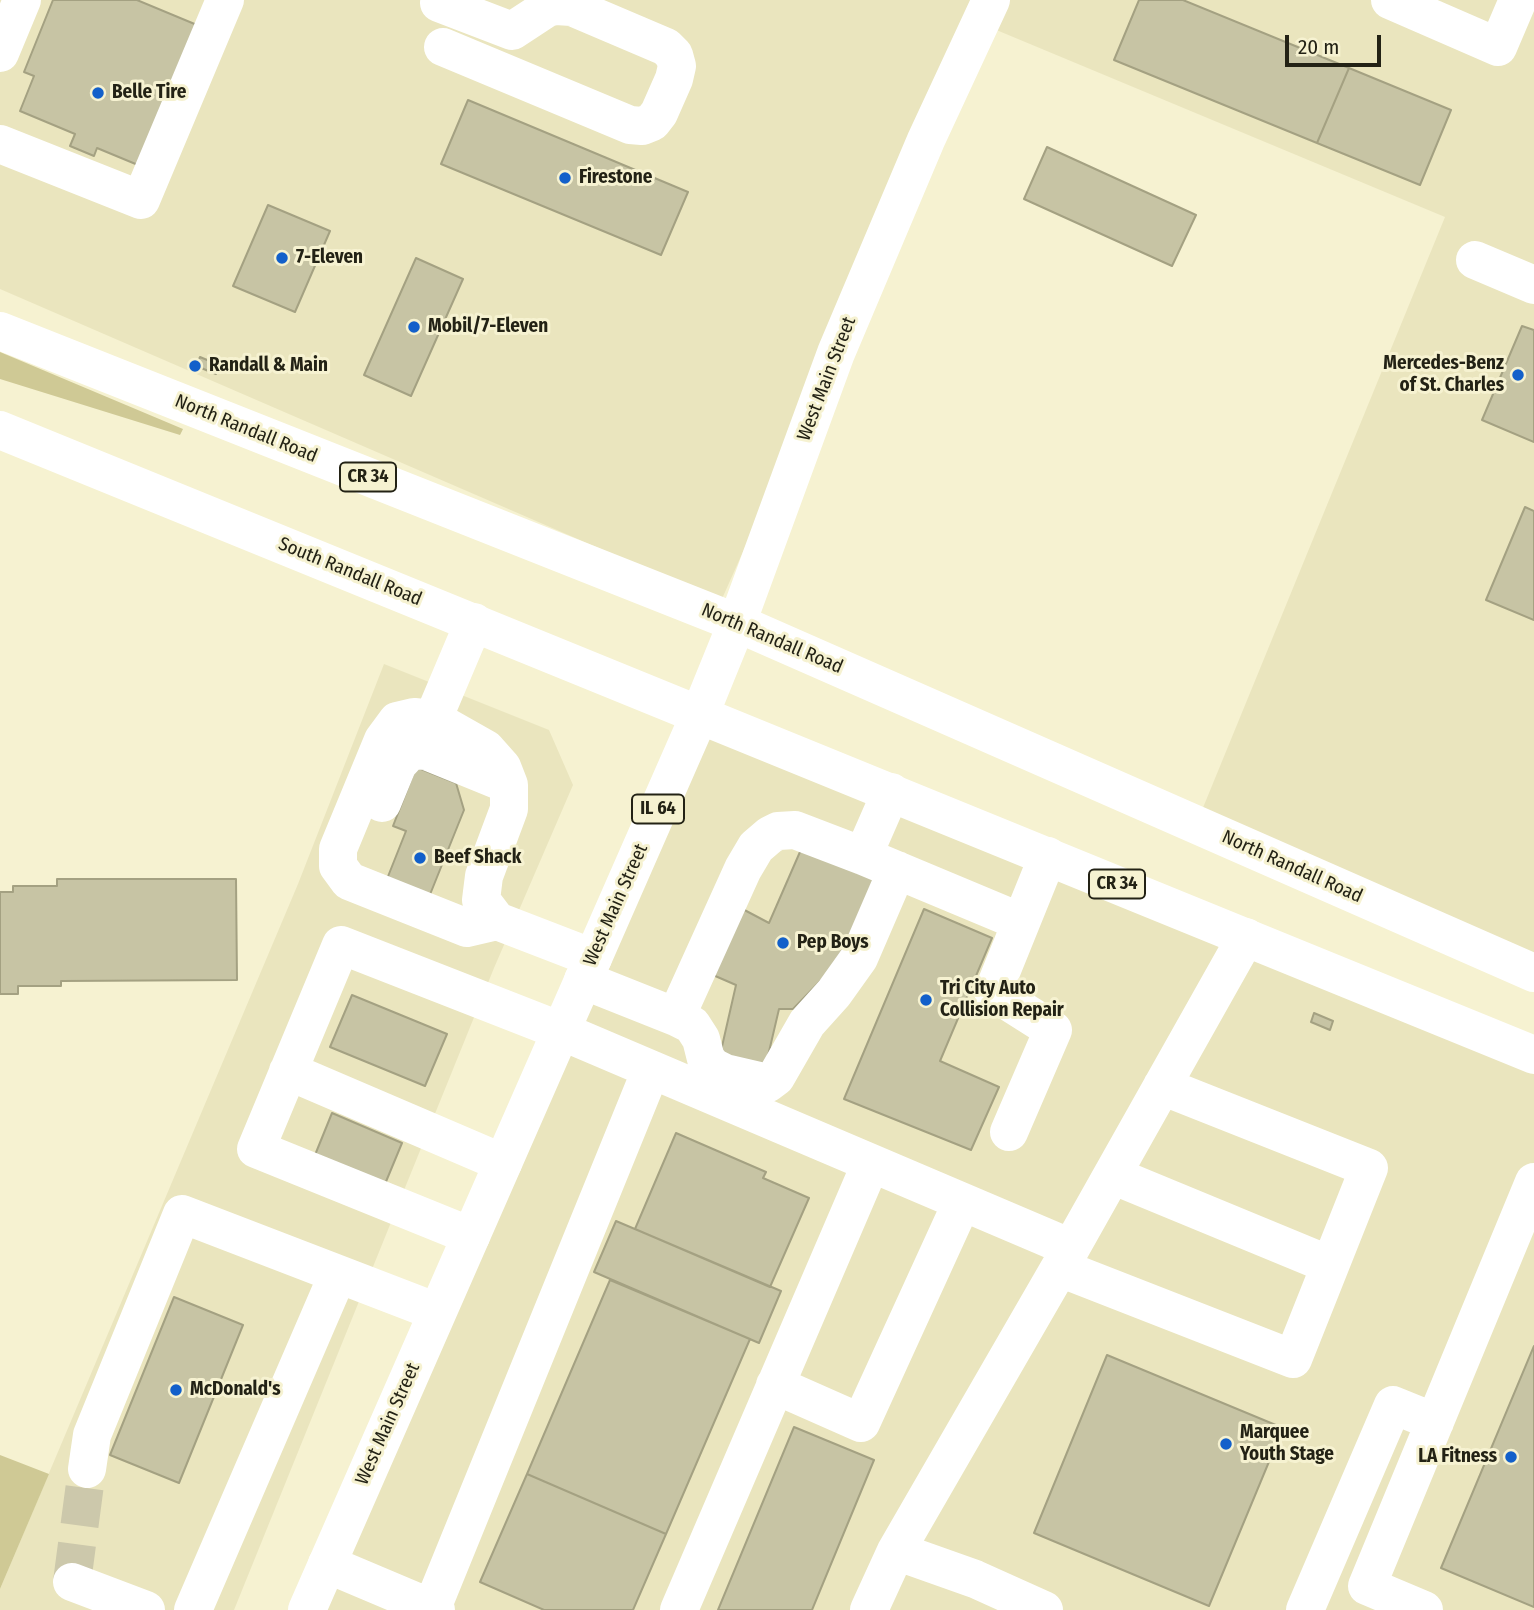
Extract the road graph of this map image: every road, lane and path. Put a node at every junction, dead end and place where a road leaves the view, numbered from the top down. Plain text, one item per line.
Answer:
1 (22, 0) edge
2 (991, 0) edge
3 (1518, 0) edge
4 (221, 1) edge
5 (439, 3) dead end
6 (1404, 3) edge
7 (443, 47) dead end
8 (0, 53) edge
9 (0, 144) edge
10 (1475, 260) dead end
11 (1534, 285) edge
12 (0, 331) edge
13 (0, 430) edge
14 (474, 622) junction
15 (737, 623) junction
16 (700, 714) junction
17 (433, 719) junction
18 (509, 785) junction
19 (891, 792) junction
20 (1048, 856) junction
21 (880, 863) junction
22 (361, 886) junction
23 (497, 921) junction
24 (1021, 922) junction
25 (1246, 937) junction
26 (588, 969) junction
27 (1534, 973) edge
28 (676, 1017) junction
29 (561, 1031) junction
30 (1534, 1055) edge
31 (652, 1070) junction
32 (288, 1071) junction
33 (1162, 1086) junction
34 (1009, 1132) dead end
35 (503, 1163) junction
36 (871, 1163) junction
37 (1112, 1175) junction
38 (1534, 1182) edge
39 (962, 1202) junction
40 (471, 1236) junction
41 (1065, 1258) junction
42 (1330, 1265) junction
43 (338, 1274) junction
44 (437, 1312) junction
45 (775, 1385) junction
46 (1435, 1422) junction
47 (87, 1469) tunnel mouth
48 (896, 1551) junction
49 (327, 1564) junction
50 (72, 1582) dead end
51 (434, 1609) edge
52 (146, 1610) edge
53 (193, 1610) edge
54 (307, 1610) edge
55 (678, 1610) edge
56 (869, 1610) edge
57 (1044, 1610) edge
58 (1305, 1610) edge
59 (1424, 1610) edge

1 - 8 main road
2 - 15 main road, West Main Street / IL 64
3 - 6 main road
4 - 9 main road
5 - 7 main road
10 - 11 main road
12 - 15 main road, North Randall Road / CR 34
13 - 14 main road, South Randall Road / CR 34
14 - 16 main road, South Randall Road / CR 34
14 - 17 main road
15 - 16 main road, West Main Street / IL 64
15 - 27 main road, North Randall Road / CR 34
16 - 19 main road, CR 34
16 - 26 main road, West Main Street / IL 64
17 - 18 main road
17 - 22 main road
18 - 22 main road
18 - 23 main road
19 - 20 main road, CR 34
19 - 21 main road
20 - 24 main road
20 - 25 main road, CR 34
21 - 24 main road
21 - 28 main road
21 - 28 main road
22 - 23 main road
23 - 26 main road
24 - 34 main road
25 - 30 main road, CR 34
25 - 33 main road
26 - 28 main road
26 - 29 main road, West Main Street / IL 64
29 - 31 main road
29 - 32 main road
29 - 35 main road, West Main Street / IL 64
31 - 36 main road
31 - 51 main road
32 - 35 main road
32 - 40 main road
33 - 37 main road
33 - 42 main road
35 - 40 main road, West Main Street / IL 64
36 - 39 main road
36 - 45 main road
37 - 41 main road
37 - 42 main road
38 - 46 main road
39 - 41 main road
39 - 45 main road
40 - 44 main road, West Main Street / IL 64
41 - 42 main road
41 - 48 main road
43 - 44 main road
43 - 47 main road
43 - 53 main road
44 - 49 main road, West Main Street / IL 64
45 - 55 main road
46 - 58 main road
46 - 59 main road
48 - 56 main road
48 - 57 main road
49 - 51 main road
49 - 54 main road, West Main Street / IL 64
50 - 52 main road

